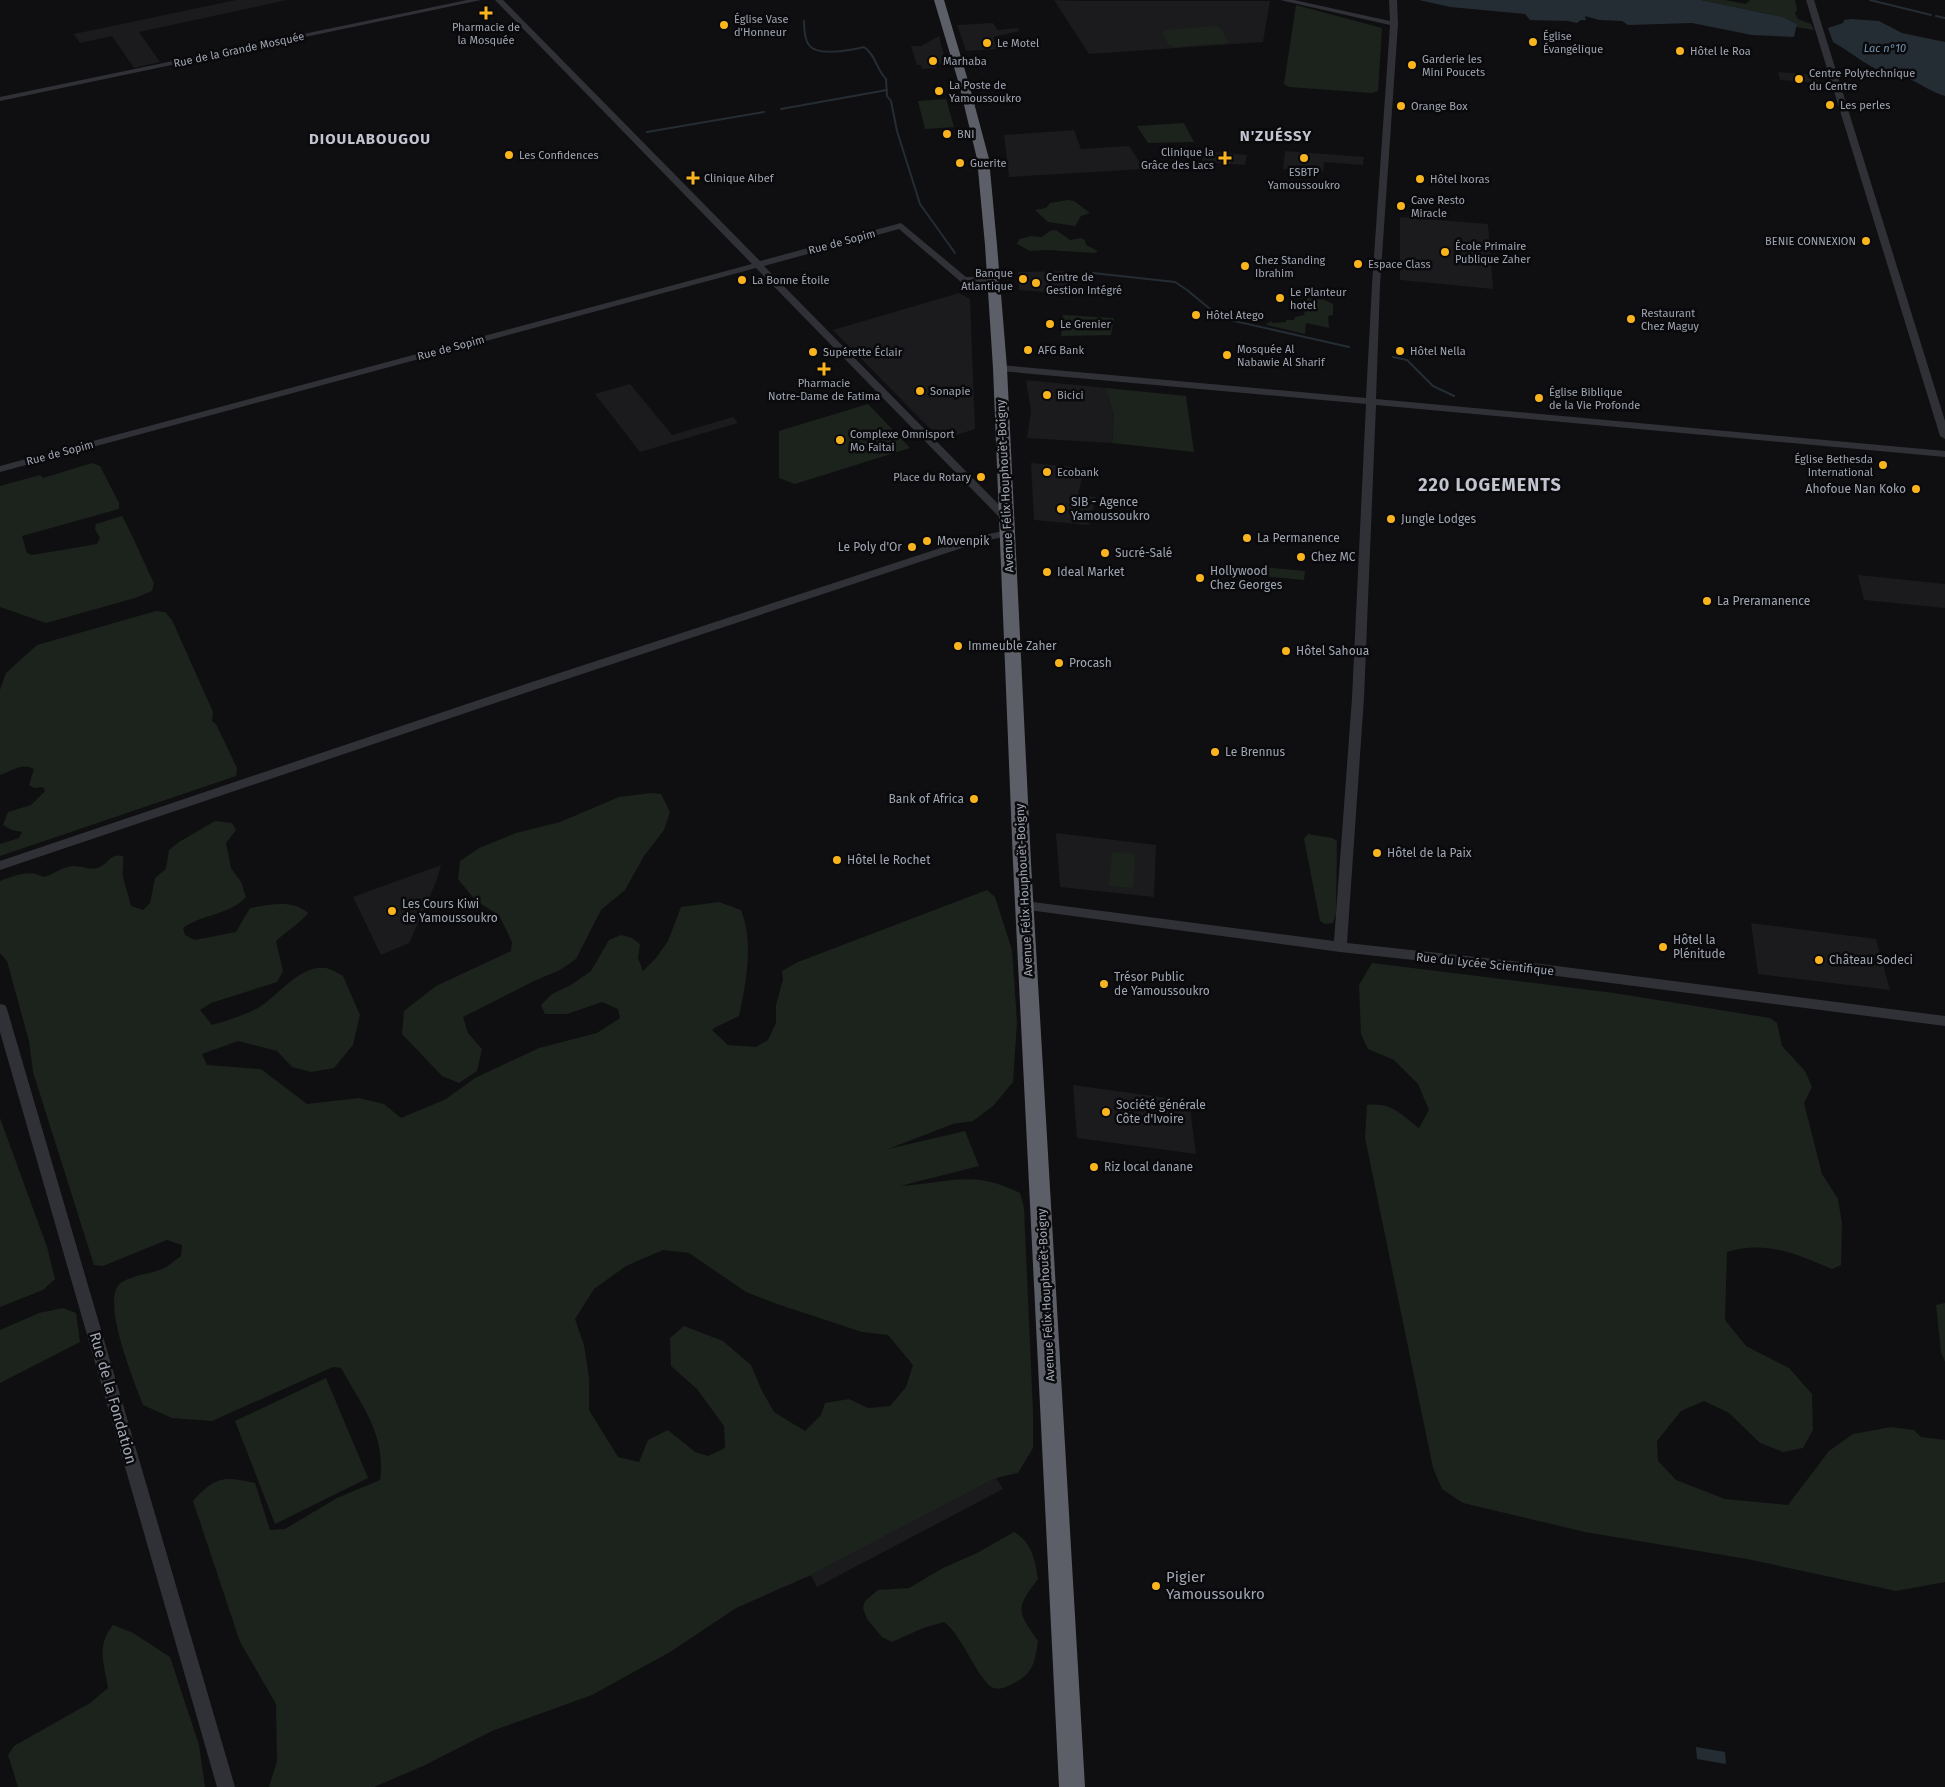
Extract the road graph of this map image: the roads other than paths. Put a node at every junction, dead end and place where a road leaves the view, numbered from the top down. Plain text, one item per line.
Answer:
1 (477, 0) edge
2 (499, 0) edge
3 (938, 0) edge
4 (1284, 0) edge
5 (1393, 0) edge
6 (1810, 0) edge
7 (1394, 24) junction
8 (0, 99) edge
9 (758, 265) junction
10 (994, 279) junction
11 (1000, 368) junction
12 (1373, 401) junction
13 (1945, 436) edge
14 (1945, 454) edge
15 (0, 469) edge
16 (1007, 526) junction
17 (0, 866) edge
18 (1025, 906) junction
19 (1340, 948) junction
20 (0, 1009) edge
21 (1945, 1021) edge
22 (226, 1787) edge
23 (1072, 1787) edge

1 - 8 street, Rue de la Grande Mosquée
2 - 9 street
3 - 10 highway, Avenue Félix Houphouët-Boigny
4 - 7 street
5 - 7 street
6 - 13 street
7 - 12 street
9 - 10 street, Rue de Sopim
9 - 15 street, Rue de Sopim
9 - 16 street
10 - 11 highway, Avenue Félix Houphouët-Boigny
11 - 12 street
11 - 16 highway, Avenue Félix Houphouët-Boigny
12 - 14 street
12 - 19 street
16 - 17 street
16 - 18 highway, Avenue Félix Houphouët-Boigny
18 - 19 street, Rue du Lycée Scientifique
18 - 23 highway, Avenue Félix Houphouët-Boigny
19 - 21 street, Rue du Lycée Scientifique
20 - 22 street, Rue de la Fondation

